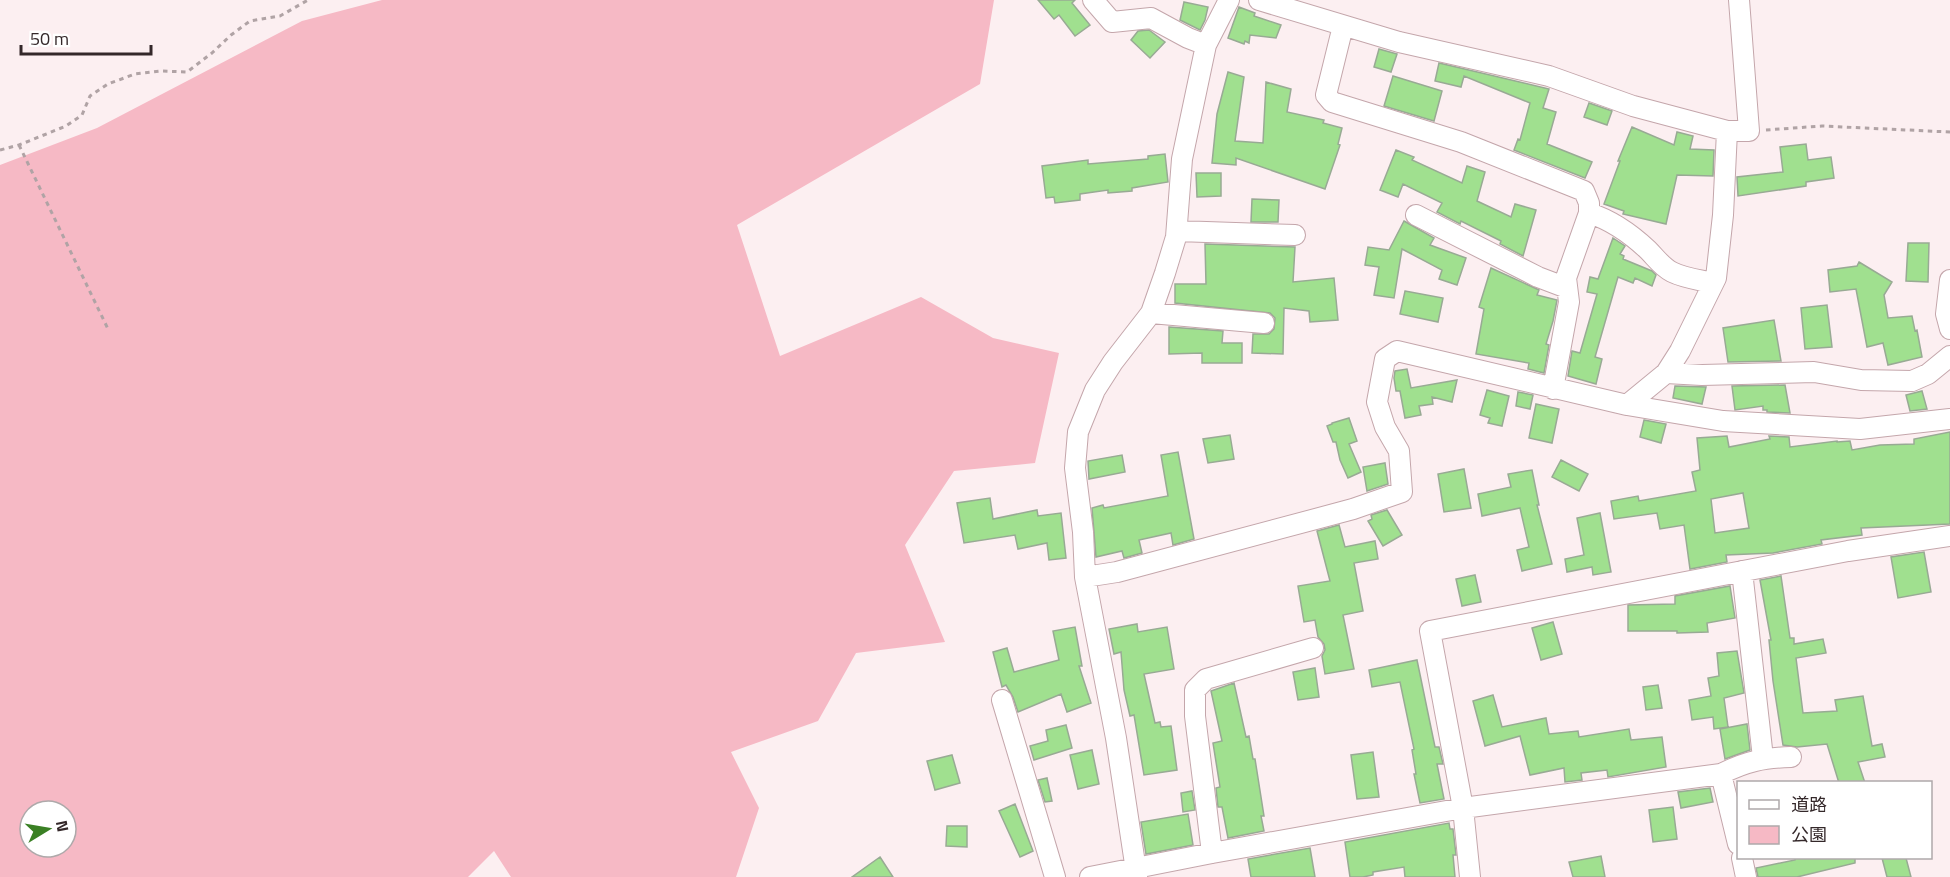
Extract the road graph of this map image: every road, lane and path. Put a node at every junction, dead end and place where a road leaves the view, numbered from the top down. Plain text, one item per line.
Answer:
1 (308, 0) edge
2 (1093, 0) edge
3 (1229, 0) edge
4 (1259, 0) edge
5 (1740, 0) edge
6 (1343, 26) junction
7 (1206, 45) junction
8 (1727, 131) junction
9 (1749, 131) junction
10 (1950, 132) edge
11 (19, 145) junction
12 (0, 150) edge
13 (1589, 213) junction
14 (1416, 215) dead end
15 (1177, 231) junction
16 (1295, 235) dead end
17 (1950, 280) edge
18 (1713, 283) junction
19 (1567, 288) junction
20 (1151, 313) junction
21 (1264, 323) dead end
22 (1950, 329) edge
23 (109, 331) dead end
24 (1950, 356) edge
25 (1665, 373) junction
26 (1552, 389) junction
27 (1627, 405) junction
28 (1950, 419) edge
29 (1950, 536) edge
30 (1742, 571) junction
31 (1085, 577) junction
32 (1313, 648) dead end
33 (1002, 700) dead end
34 (1791, 757) dead end
35 (1763, 758) junction
36 (1721, 774) junction
37 (1463, 808) junction
38 (1737, 840) edge
39 (1212, 853) junction
40 (1742, 859) edge
41 (1136, 872) edge
42 (1055, 877) edge
43 (1090, 877) edge
44 (1470, 877) edge
45 (1746, 877) edge

1 - 11 path
2 - 7 street
3 - 7 street
4 - 6 street
5 - 9 street
6 - 8 street
6 - 13 street
7 - 15 street
8 - 9 street
8 - 18 street
9 - 10 path
11 - 12 path
11 - 23 path
13 - 18 street
13 - 19 street
14 - 19 street
15 - 16 street
15 - 20 street
17 - 22 street
18 - 25 street
19 - 26 street
20 - 21 street
20 - 31 street
24 - 25 street
25 - 27 street
26 - 27 street
26 - 31 street
27 - 28 street
29 - 30 street
30 - 35 street
30 - 37 street
31 - 41 street
32 - 39 street
33 - 42 street
34 - 35 street
35 - 36 street
36 - 37 street
36 - 38 street
37 - 39 street
37 - 44 street
39 - 41 street
40 - 45 street
41 - 43 street

